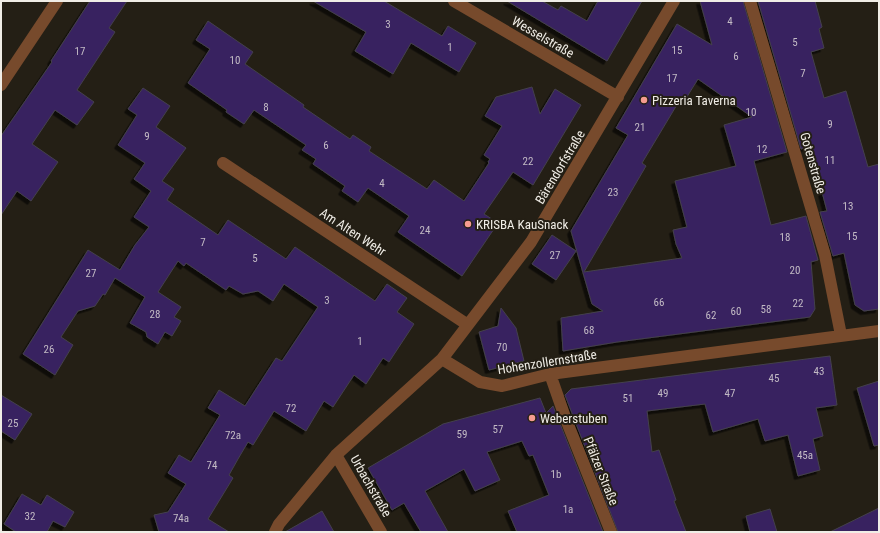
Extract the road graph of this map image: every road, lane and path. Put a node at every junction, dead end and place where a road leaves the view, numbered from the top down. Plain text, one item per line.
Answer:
1 (57, 1) edge
2 (454, 1) edge
3 (674, 1) edge
4 (750, 1) edge
5 (1, 85) edge
6 (618, 97) junction
7 (223, 163) dead end
8 (468, 325) junction
9 (879, 331) edge
10 (841, 336) junction
11 (442, 359) junction
12 (550, 374) junction
13 (336, 455) junction
14 (275, 532) edge
15 (381, 532) edge
16 (611, 532) edge

1 - 5 street
2 - 6 street, Wesselstraße
3 - 6 street, Bärendorfstraße
4 - 10 street, Gotenstraße
6 - 8 street, Bärendorfstraße
7 - 8 street, Am Alten Wehr
8 - 11 street, Bärendorfstraße
9 - 10 street, Hohenzollernstraße
10 - 12 street, Hohenzollernstraße
11 - 12 street, Hohenzollernstraße
11 - 13 street
12 - 16 street, Pfälzer Straße
13 - 14 street
13 - 15 street, Urbachstraße

